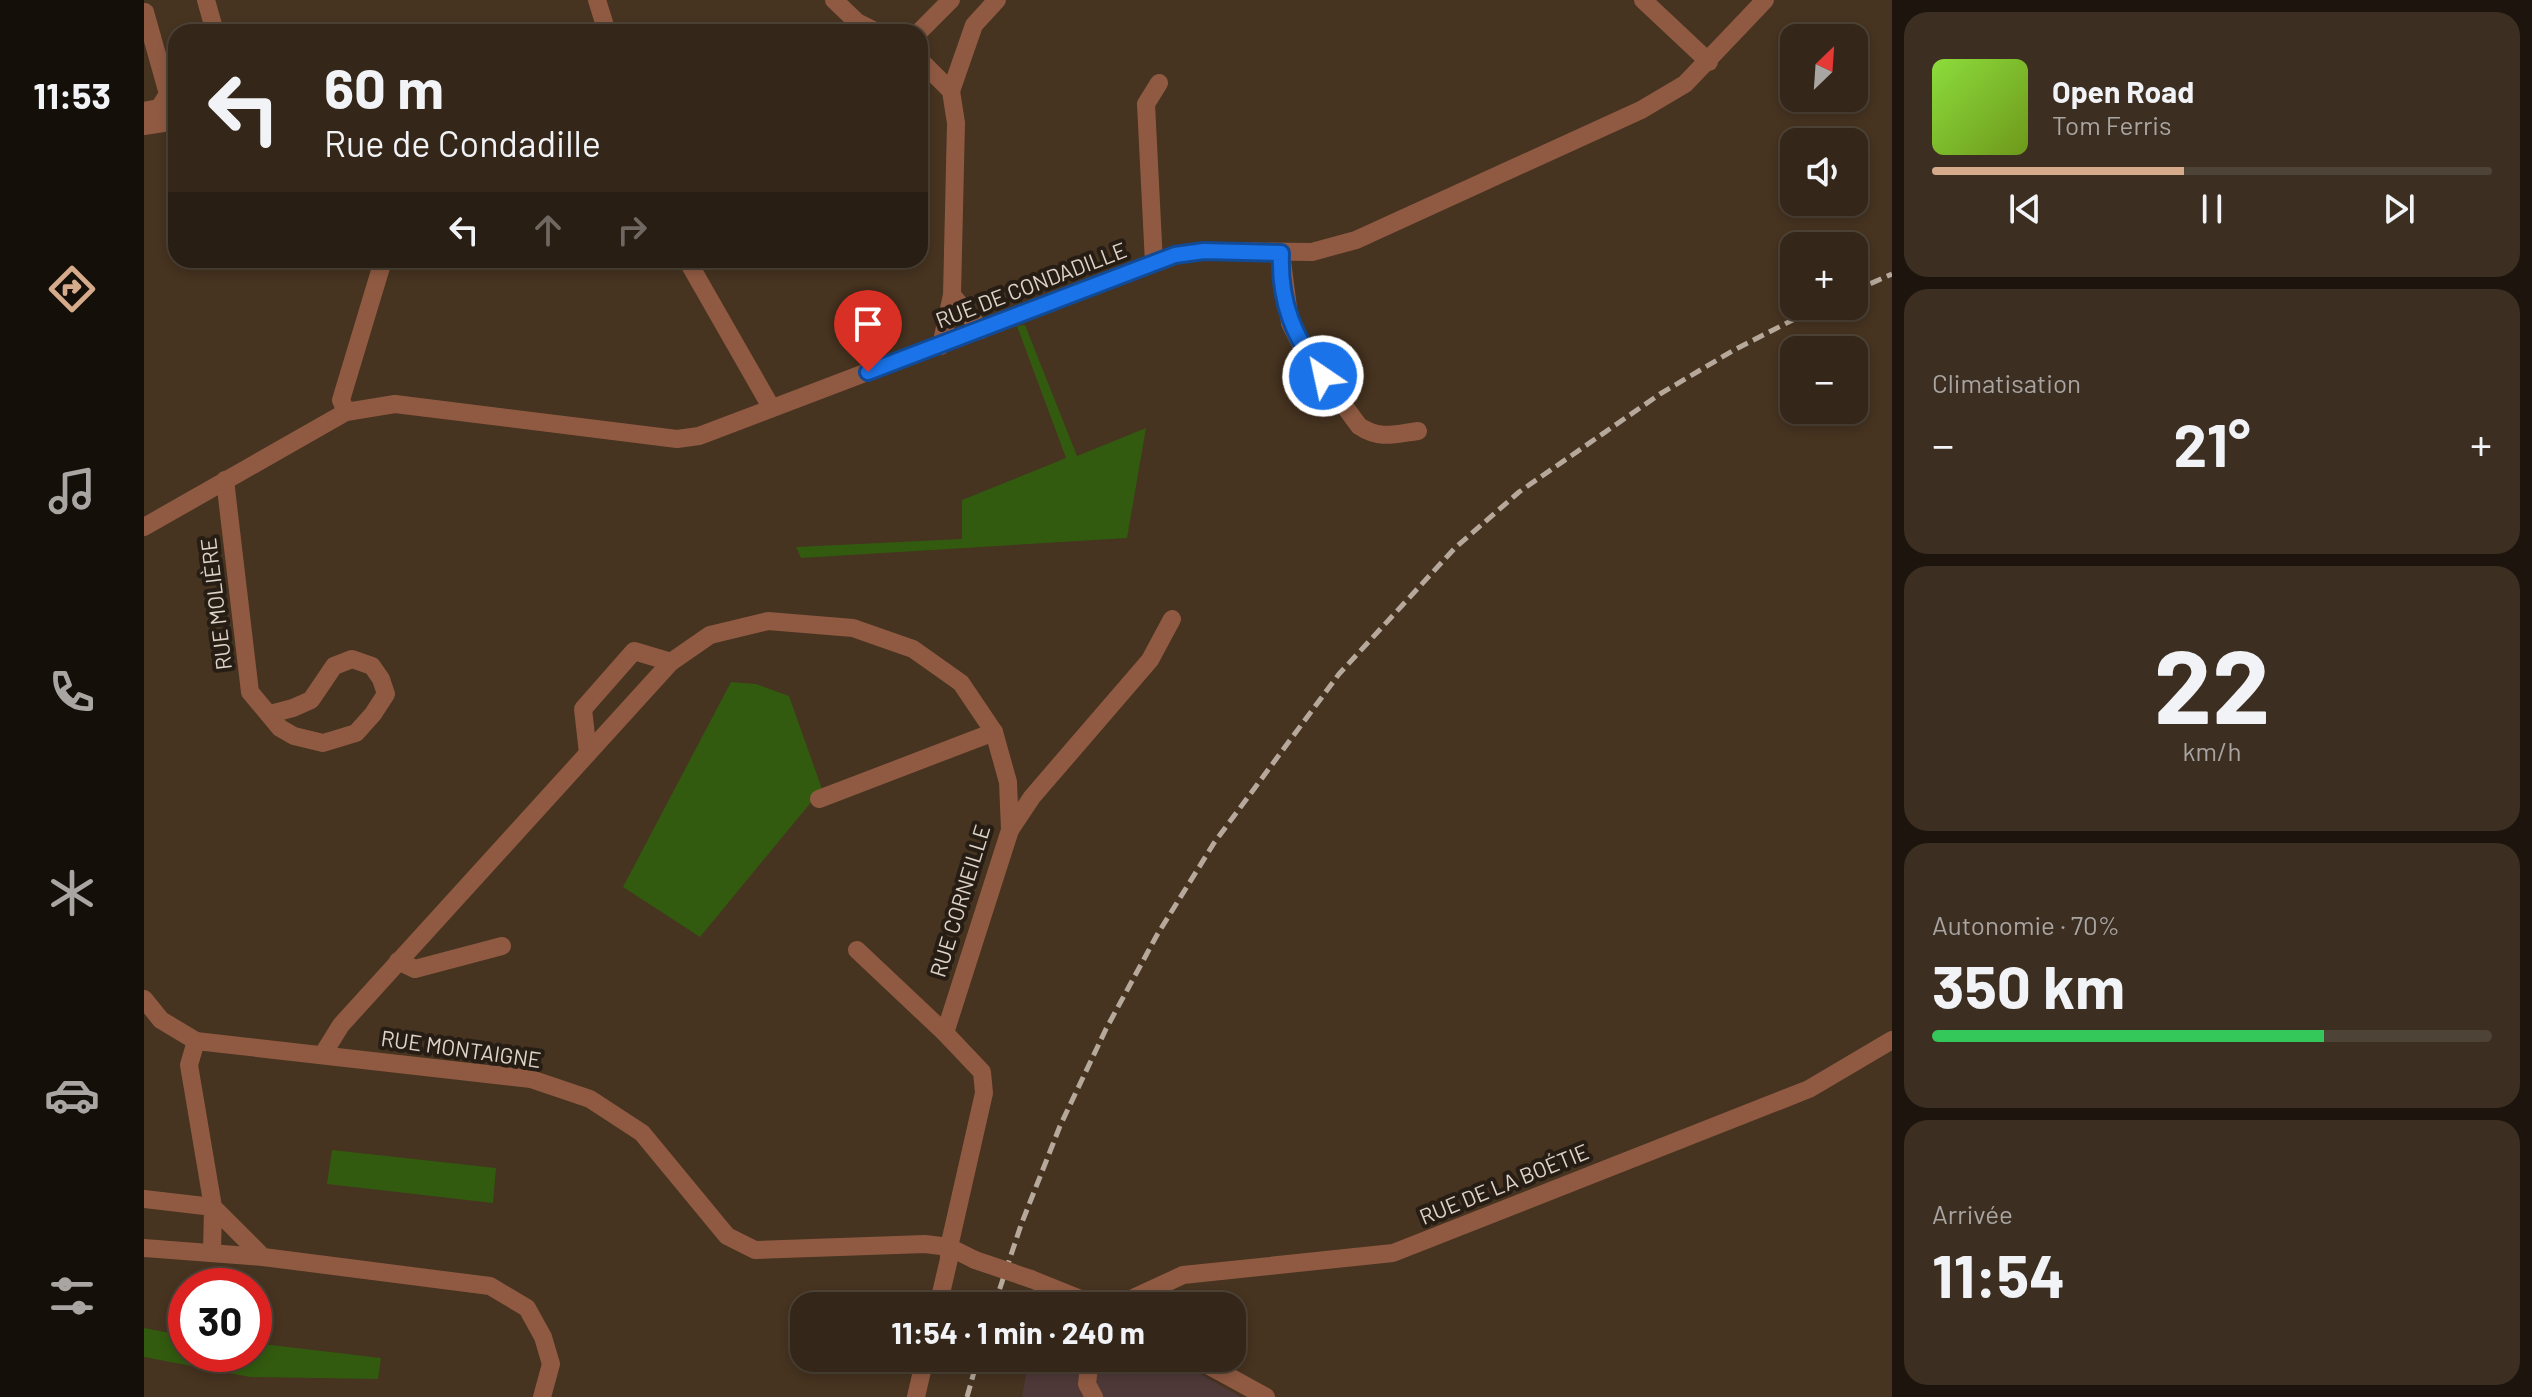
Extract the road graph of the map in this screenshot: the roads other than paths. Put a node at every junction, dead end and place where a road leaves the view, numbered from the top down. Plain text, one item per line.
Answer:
1 (206, 0) edge
2 (597, 0) edge
3 (834, 0) edge
4 (951, 0) edge
5 (997, 0) edge
6 (1643, 0) edge
7 (1765, 0) edge
8 (145, 12) edge
9 (213, 24) edge
10 (604, 24) edge
11 (861, 24) edge
12 (927, 24) edge
13 (1709, 62) junction
14 (928, 68) edge
15 (1159, 83) dead end
16 (951, 91) junction
17 (144, 111) edge
18 (168, 122) edge
19 (144, 126) edge
20 (1281, 253) junction
21 (1154, 263) junction
22 (381, 268) edge
23 (692, 268) edge
24 (952, 295) junction
25 (981, 330) junction
26 (941, 346) junction
27 (771, 407) junction
28 (346, 412) junction
29 (1418, 431) dead end
30 (225, 480) junction
31 (144, 527) edge
32 (1172, 619) dead end
33 (671, 662) junction
34 (270, 714) junction
35 (994, 732) junction
36 (588, 753) junction
37 (819, 799) dead end
38 (1010, 830) junction
39 (502, 946) dead end
40 (857, 950) dead end
41 (398, 961) junction
42 (144, 999) edge
43 (152, 1024) edge
44 (945, 1033) junction
45 (1892, 1040) edge
46 (196, 1041) junction
47 (323, 1054) junction
48 (144, 1199) edge
49 (213, 1207) junction
50 (949, 1247) junction
51 (144, 1248) edge
52 (212, 1253) junction
53 (263, 1257) junction
54 (941, 1292) edge
55 (1063, 1292) edge
56 (1146, 1292) edge
57 (922, 1372) edge
58 (1088, 1372) edge
59 (1220, 1372) edge
60 (1085, 1393) edge
61 (542, 1397) edge
62 (916, 1397) edge
63 (1266, 1397) edge

1 - 9 street
2 - 10 street
3 - 11 street
4 - 12 street
5 - 16 street
6 - 13 street
7 - 13 street, RUE DE CONDADILLE
8 - 17 street
13 - 20 street, RUE DE CONDADILLE
14 - 16 street
15 - 21 street
16 - 24 street
18 - 19 street
20 - 21 street, RUE DE CONDADILLE
20 - 29 street
21 - 25 street, RUE DE CONDADILLE
22 - 28 street
23 - 27 street
24 - 25 street
24 - 26 street
25 - 26 street, RUE DE CONDADILLE
26 - 27 street, RUE DE CONDADILLE
27 - 28 street, RUE DE CONDADILLE
28 - 30 street, RUE DE CONDADILLE
30 - 31 street, RUE DE CONDADILLE
30 - 34 street, RUE MOLIÈRE
32 - 38 street
33 - 35 street, RUE CORNEILLE
33 - 36 street, RUE CORNEILLE
33 - 36 street
34 - 34 street, RUE MOLIÈRE
35 - 37 street
35 - 38 street, RUE CORNEILLE
36 - 41 street, RUE CORNEILLE
38 - 44 street, RUE CORNEILLE
39 - 41 street
40 - 44 street
41 - 47 street, RUE CORNEILLE
42 - 43 street, RUE MONTAIGNE
43 - 46 street, RUE MONTAIGNE
44 - 50 street
45 - 56 street, RUE DE LA BOÉTIE
46 - 47 street, RUE MONTAIGNE
46 - 49 street
47 - 50 street, RUE MONTAIGNE
48 - 49 street
49 - 52 street
49 - 53 street
50 - 54 street
50 - 55 street, RUE MONTAIGNE, bridge
51 - 52 street
52 - 53 street
53 - 61 street
57 - 62 street
58 - 60 street
59 - 63 street

